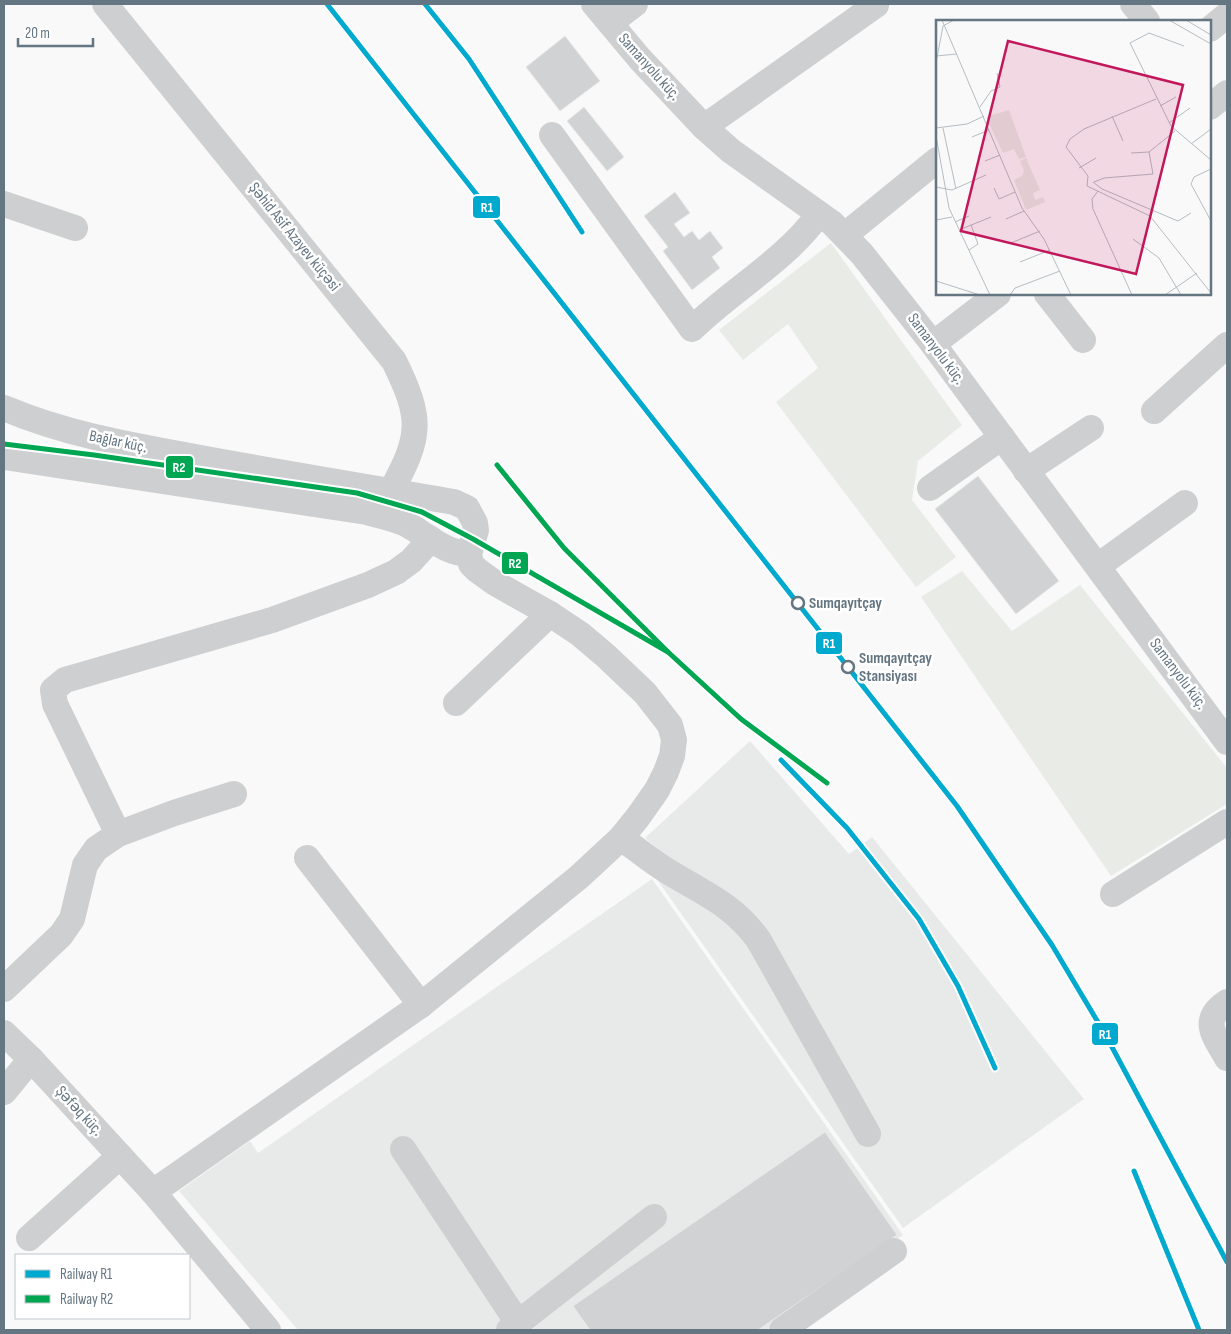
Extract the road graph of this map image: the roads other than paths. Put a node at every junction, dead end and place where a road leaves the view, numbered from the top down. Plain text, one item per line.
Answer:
1 (105, 4) edge
2 (636, 4) edge
3 (876, 5) dead end
4 (602, 14) edge
5 (1227, 15) edge
6 (1211, 27) edge
7 (1227, 92) edge
8 (1211, 106) edge
9 (704, 127) junction
10 (552, 135) dead end
11 (936, 161) edge
12 (4, 204) edge
13 (819, 214) junction
14 (75, 228) dead end
15 (845, 235) junction
16 (997, 295) edge
17 (1048, 295) edge
18 (1084, 340) dead end
19 (932, 344) junction
20 (1227, 345) edge
21 (4, 408) edge
22 (1154, 411) dead end
23 (1090, 428) dead end
24 (1002, 437) junction
25 (4, 457) edge
26 (1026, 471) junction
27 (930, 488) dead end
28 (391, 491) junction
29 (1186, 503) dead end
30 (431, 539) junction
31 (471, 546) junction
32 (1098, 566) junction
33 (550, 614) junction
34 (456, 703) dead end
35 (1218, 709) edge
36 (1227, 742) edge
37 (234, 794) dead end
38 (1227, 822) edge
39 (118, 834) junction
40 (621, 838) junction
41 (307, 858) dead end
42 (1113, 894) dead end
43 (4, 990) edge
44 (1227, 1002) edge
45 (421, 1005) junction
46 (4, 1033) edge
47 (1227, 1058) edge
48 (31, 1060) junction
49 (4, 1092) edge
50 (868, 1134) dead end
51 (403, 1149) dead end
52 (120, 1156) junction
53 (153, 1192) junction
54 (654, 1217) dead end
55 (28, 1238) dead end
56 (894, 1251) dead end
57 (514, 1327) edge
58 (268, 1330) edge
59 (782, 1330) edge

1 - 28 street, Şəhid Asif Azayev küçəsi
2 - 4 street
3 - 9 street
4 - 9 street, Samanyolu küç.
5 - 6 street
7 - 8 street
9 - 13 street, Samanyolu küç.
10 - 13 street
11 - 15 street
12 - 14 street
13 - 15 street, Samanyolu küç.
15 - 19 street, Samanyolu küç.
16 - 19 street
17 - 18 street
19 - 24 street, Samanyolu küç.
20 - 22 street
21 - 28 street, Bağlar küç.
23 - 26 street
24 - 26 street, Samanyolu küç.
24 - 27 street
25 - 30 street
26 - 32 street, Samanyolu küç.
28 - 31 street, Bağlar küç.
29 - 32 street
30 - 31 street
30 - 39 street
31 - 33 street
32 - 35 street, Samanyolu küç.
33 - 34 street
33 - 40 street
35 - 36 street, Samanyolu küç.
37 - 39 street
38 - 42 street
39 - 43 street
40 - 45 street
40 - 50 street
41 - 45 street
44 - 47 street
45 - 53 street
46 - 48 street, Şəfəq küç.
48 - 49 street
48 - 52 street, Şəfəq küç.
51 - 57 street
52 - 53 street, Şəfəq küç.
52 - 55 street
53 - 58 street, Şəfəq küç.
54 - 57 street
56 - 59 street

